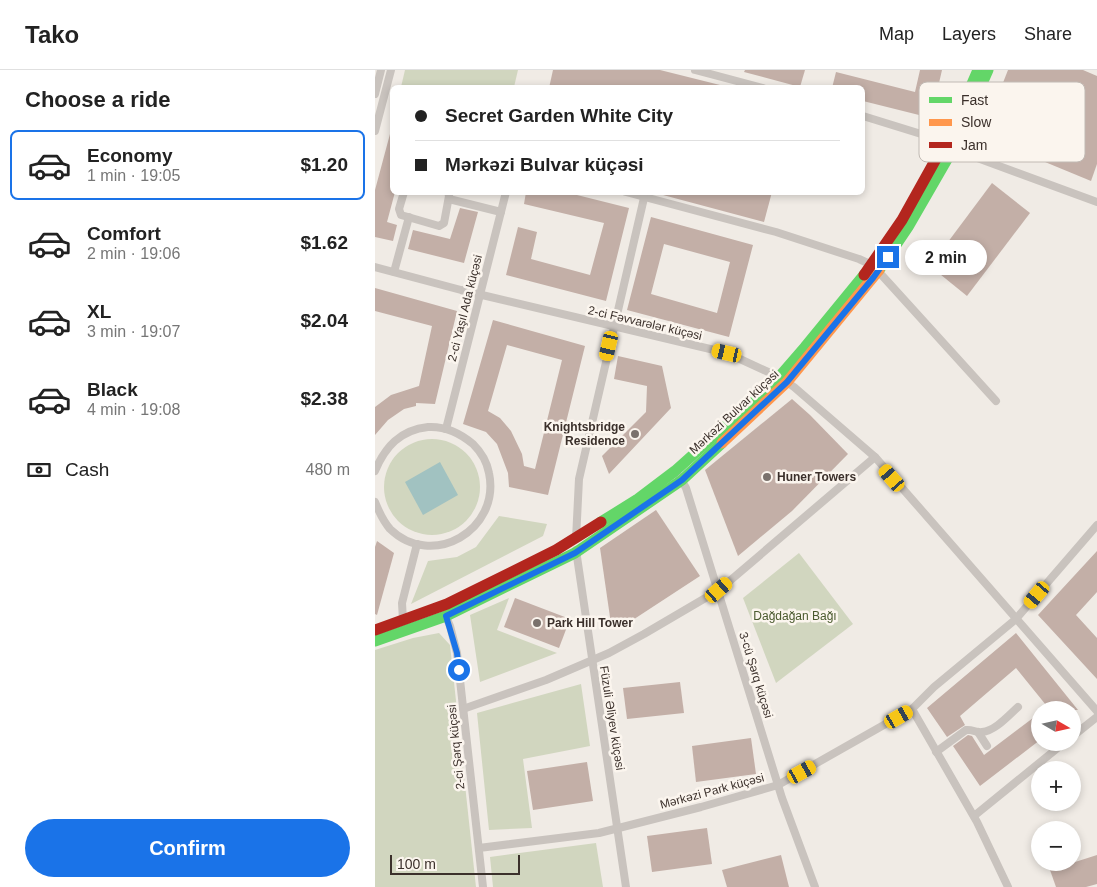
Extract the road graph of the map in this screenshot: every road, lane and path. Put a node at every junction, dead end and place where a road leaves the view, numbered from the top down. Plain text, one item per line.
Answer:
1 (381, 70) edge
2 (391, 70) edge
3 (695, 70) edge
4 (978, 70) edge
5 (988, 70) edge
6 (974, 82) edge
7 (982, 82) edge
8 (752, 85) edge
9 (375, 94) edge
10 (865, 117) edge
11 (375, 131) edge
12 (919, 135) edge
13 (942, 162) edge
14 (993, 162) edge
15 (403, 195) edge
16 (505, 195) edge
17 (635, 195) edge
18 (449, 196) edge
19 (644, 198) junction
20 (1097, 202) edge
21 (501, 212) junction
22 (409, 218) junction
23 (375, 267) edge
24 (875, 268) junction
25 (394, 272) junction
26 (480, 295) junction
27 (613, 327) junction
28 (783, 380) junction
29 (996, 401) dead end
30 (446, 429) junction
31 (875, 457) junction
32 (375, 470) edge
33 (678, 475) junction
34 (375, 502) edge
35 (1097, 525) edge
36 (577, 536) junction
37 (417, 544) junction
38 (575, 553) junction
39 (719, 590) junction
40 (444, 611) junction
41 (1017, 619) junction
42 (403, 620) junction
43 (375, 630) edge
44 (375, 641) edge
45 (592, 660) junction
46 (1018, 708) dead end
47 (463, 709) junction
48 (912, 709) junction
49 (1097, 711) edge
50 (1097, 716) edge
51 (1081, 729) edge
52 (978, 732) junction
53 (987, 746) dead end
54 (1054, 751) edge
55 (936, 752) junction
56 (778, 785) junction
57 (974, 816) junction
58 (618, 828) junction
59 (479, 848) junction
60 (483, 887) edge
61 (626, 887) edge
62 (815, 887) edge
63 (1008, 887) edge

1 - 9 street
2 - 11 street
3 - 8 street
4 - 6 street, Mərkəzi Bulvar küçəsi
5 - 7 street, Mərkəzi Bulvar küçəsi
10 - 12 street
13 - 24 street, Mərkəzi Bulvar küçəsi
14 - 20 street
15 - 22 street
16 - 21 street, 2-ci Yaşıl Ada küçəsi
17 - 19 street
18 - 21 street
18 - 22 street
19 - 24 street
19 - 27 street, Füzuli Əliyev küçəsi
21 - 26 street, 2-ci Yaşıl Ada küçəsi
22 - 25 street
23 - 25 street, 2-ci Fəvvarələr küçəsi
24 - 28 street, Mərkəzi Bulvar küçəsi
24 - 29 street
25 - 26 street, 2-ci Fəvvarələr küçəsi
26 - 27 street, 2-ci Fəvvarələr küçəsi
26 - 30 street, 2-ci Yaşıl Ada küçəsi
27 - 28 street, 2-ci Fəvvarələr küçəsi
27 - 36 street, Füzuli Əliyev küçəsi
28 - 31 street, 2-ci Fəvvarələr küçəsi
28 - 33 street, Mərkəzi Bulvar küçəsi
30 - 32 street
30 - 37 street
31 - 39 street
31 - 41 street, 2-ci Fəvvarələr küçəsi
33 - 36 street, Mərkəzi Bulvar küçəsi
33 - 38 street, Mərkəzi Bulvar küçəsi
33 - 39 street, 3-cü Şərq küçəsi
34 - 37 street
35 - 41 street, Mərkəzi Park küçəsi
36 - 38 street, Füzuli Əliyev küçəsi
36 - 40 street, Mərkəzi Bulvar küçəsi
37 - 42 street
38 - 40 street, Mərkəzi Bulvar küçəsi
38 - 45 street, Füzuli Əliyev küçəsi
39 - 45 street
39 - 56 street, 3-cü Şərq küçəsi
40 - 42 street, Mərkəzi Bulvar küçəsi
40 - 44 street, Mərkəzi Bulvar küçəsi
40 - 47 street, 2-ci Şərq küçəsi
41 - 48 street, Mərkəzi Park küçəsi
41 - 49 street, 2-ci Fəvvarələr küçəsi
42 - 43 street, Mərkəzi Bulvar küçəsi
45 - 47 street
45 - 58 street, Füzuli Əliyev küçəsi
46 - 52 street
47 - 59 street, 2-ci Şərq küçəsi
48 - 55 street
48 - 56 street, Mərkəzi Park küçəsi
50 - 51 street
52 - 53 street
52 - 55 street
54 - 57 street
55 - 57 street
56 - 58 street, Mərkəzi Park küçəsi
56 - 62 street, 3-cü Şərq küçəsi
57 - 63 street
58 - 59 street, Mərkəzi Park küçəsi
58 - 61 street, Füzuli Əliyev küçəsi
59 - 60 street, 2-ci Şərq küçəsi

